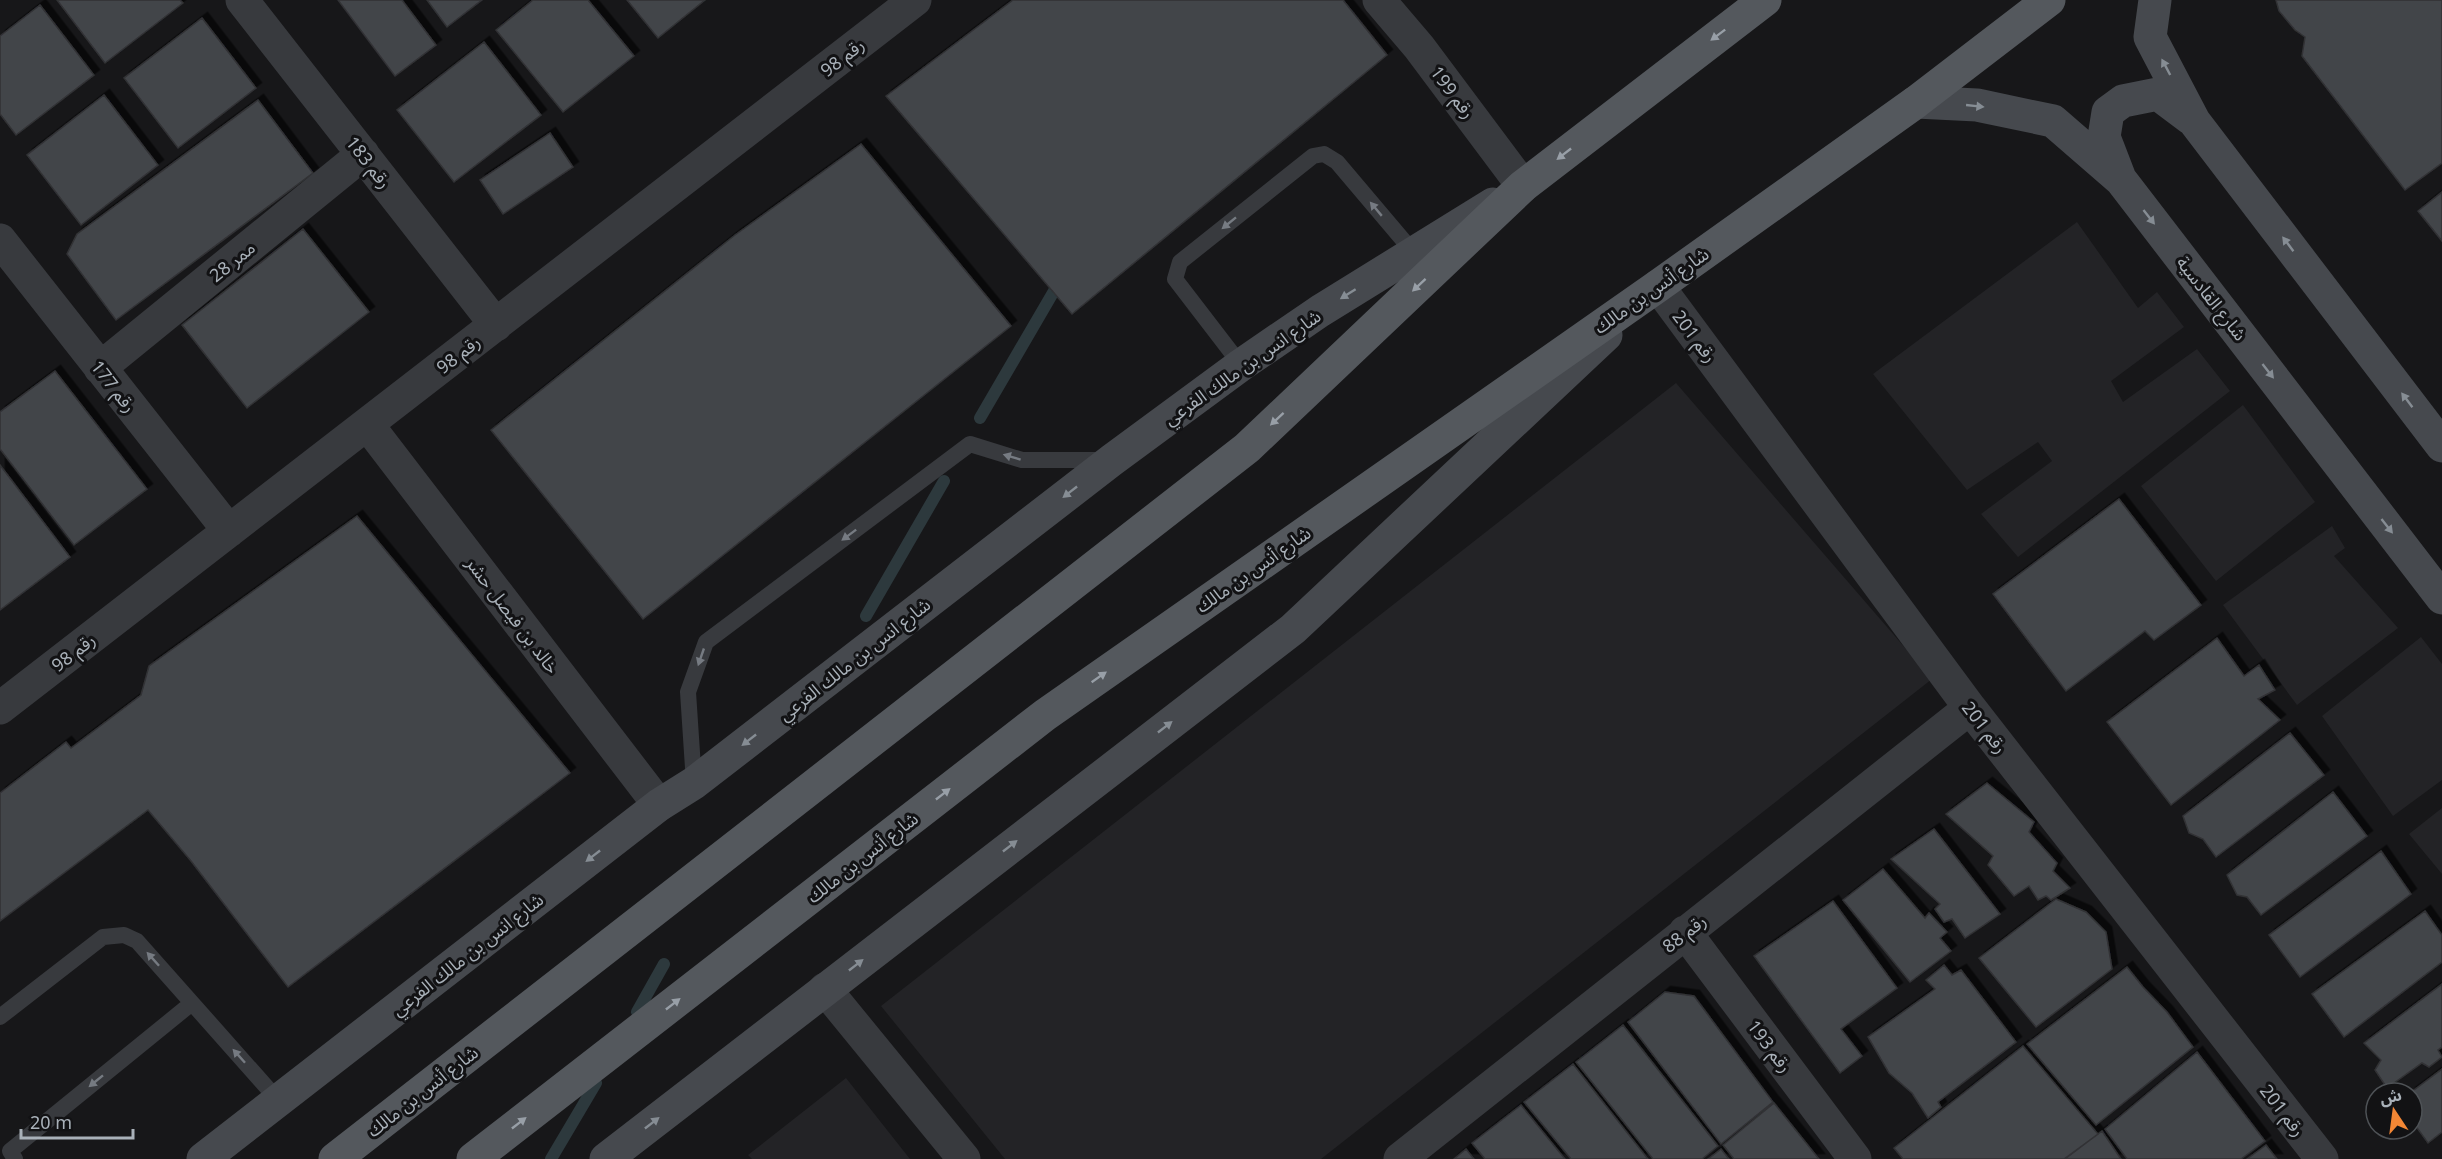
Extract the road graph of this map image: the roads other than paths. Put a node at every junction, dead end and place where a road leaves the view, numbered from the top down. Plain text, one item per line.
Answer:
1 (242, 0) edge
2 (915, 0) edge
3 (1379, 0) edge
4 (1765, 0) edge
5 (2049, 0) edge
6 (2156, 0) edge
7 (1916, 102) junction
8 (2194, 121) junction
9 (363, 154) junction
10 (2121, 180) junction
11 (1523, 186) junction
12 (0, 240) edge
13 (1414, 254) junction
14 (1658, 286) junction
15 (496, 324) junction
16 (1240, 365) junction
17 (100, 368) junction
18 (367, 424) junction
19 (2442, 446) edge
20 (1112, 460) junction
21 (229, 531) junction
22 (2442, 598) edge
23 (0, 708) edge
24 (1970, 708) junction
25 (694, 783) junction
26 (659, 805) junction
27 (1685, 932) junction
28 (825, 990) junction
29 (192, 1003) junction
30 (0, 1017) edge
31 (278, 1100) junction
32 (8, 1150) edge
33 (213, 1152) edge
34 (335, 1159) edge
35 (472, 1159) edge
36 (606, 1159) edge
37 (964, 1159) edge
38 (1400, 1159) edge
39 (1855, 1159) edge
40 (2322, 1159) edge

1 - 9 street, رقم 183
2 - 15 street, رقم 98
3 - 11 street, رقم 199
4 -> 11 main road, شارع أنس بن مالك
5 - 7 main road, شارع أنس بن مالك
8 -> 6 street
7 -> 10 street, شارع القادسية
7 - 14 main road, شارع أنس بن مالك
8 - 10 street
19 -> 8 street
9 - 15 street, رقم 183
9 - 17 street, ممر 28
10 -> 22 street, شارع القادسية
11 - 13 street, شارع انس بن مالك الفرعي
11 -> 34 main road, شارع أنس بن مالك
12 - 17 street, رقم 177
13 -> 16 street, شارع انس بن مالك الفرعي
13 -> 16 lane
14 - 24 street, رقم 201
28 -> 14 street
35 -> 14 main road, شارع أنس بن مالك
15 - 18 street, رقم 98
16 - 20 street, شارع انس بن مالك الفرعي
17 - 21 street, رقم 177
18 - 21 street, رقم 98
18 - 26 street, خالد بن فيصل حشر
20 -> 25 street, شارع انس بن مالك الفرعي
20 -> 25 lane
21 - 23 street, رقم 98
24 - 27 street, رقم 88
24 - 40 street, رقم 201
25 - 26 street, شارع انس بن مالك الفرعي
26 -> 31 street, شارع انس بن مالك الفرعي
27 - 38 street, رقم 88
27 - 39 street, رقم 193
36 -> 28 street
28 - 37 street
29 -> 30 lane
31 -> 29 lane
29 -> 32 lane
31 - 33 street, شارع انس بن مالك الفرعي

